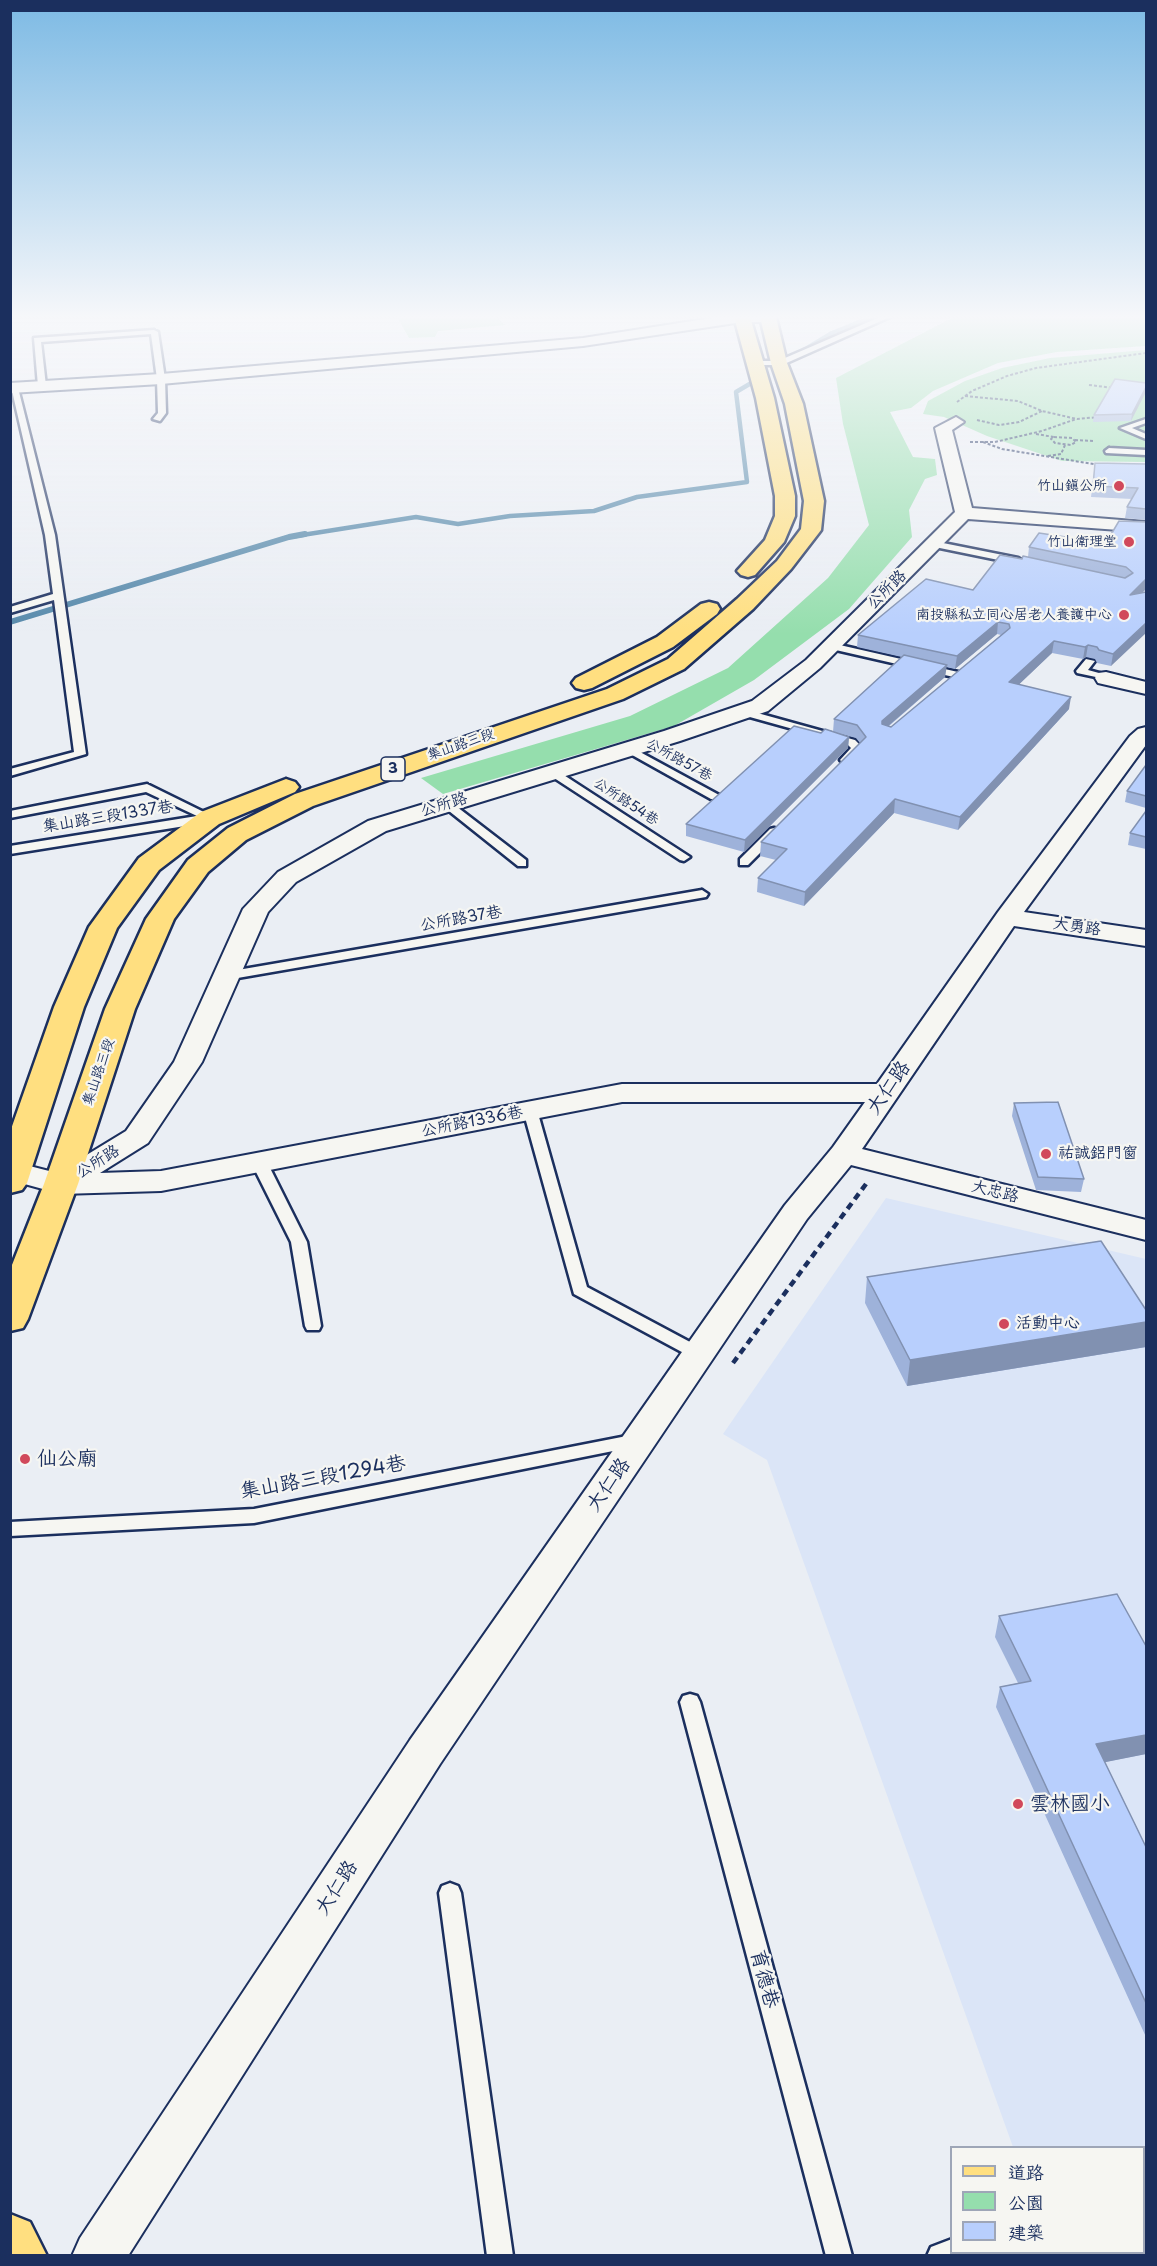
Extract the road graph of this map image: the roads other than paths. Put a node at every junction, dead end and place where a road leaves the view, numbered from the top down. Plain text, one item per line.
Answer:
1 (21, 423) edge
2 (770, 423) edge
3 (798, 423) edge
4 (947, 423) edge
5 (1141, 423) edge
6 (1146, 437) edge
7 (1109, 451) dead end
8 (1146, 453) edge
9 (964, 513) junction
10 (1146, 527) edge
11 (933, 544) junction
12 (1025, 562) edge
13 (59, 603) junction
14 (10, 610) edge
15 (831, 646) junction
16 (1090, 661) edge
17 (958, 675) edge
18 (1106, 678) joint
19 (1146, 688) edge
20 (743, 712) junction
21 (1146, 734) edge
22 (629, 749) junction
23 (552, 772) junction
24 (833, 772) edge
25 (10, 773) edge
26 (715, 797) edge
27 (448, 804) junction
28 (10, 815) edge
29 (210, 818) junction
30 (784, 821) edge
31 (10, 849) edge
32 (684, 857) dead end
33 (744, 862) dead end
34 (522, 863) dead end
35 (702, 894) dead end
36 (1007, 917) junction
37 (1146, 938) edge
38 (226, 976) junction
39 (886, 1094) junction
40 (530, 1110) junction
41 (844, 1154) junction
42 (259, 1162) junction
43 (12, 1174) edge
44 (61, 1185) junction
45 (1146, 1230) edge
46 (10, 1319) edge
47 (313, 1326) dead end
48 (714, 1360) junction
49 (640, 1439) junction
50 (10, 1529) edge
51 (690, 1702) dead end
52 (450, 1893) dead end
53 (10, 2242) edge
54 (19, 2256) edge
55 (98, 2256) edge
56 (500, 2256) edge
57 (839, 2256) edge

1 - 13 lane
2 - 29 main road, 集山路三段 / 3
3 - 44 main road, 集山路三段 / 3
4 - 9 street
5 - 6 lane
7 - 8 lane
9 - 10 street
9 - 11 street, 公所路
11 - 12 lane
11 - 15 street, 公所路
13 - 14 lane
13 - 25 lane
15 - 17 lane
15 - 20 street, 公所路
16 - 18 lane
18 - 19 street
20 - 22 street, 公所路
20 - 24 lane
21 - 36 street, 大仁路
22 - 23 street, 公所路
22 - 26 lane, 公所路57巷
23 - 27 street, 公所路
23 - 32 lane, 公所路54巷
27 - 34 lane
27 - 38 street, 公所路
28 - 29 lane
29 - 31 lane, 集山路三段1337巷
29 - 43 main road, 集山路三段 / 3
30 - 33 lane
35 - 38 lane, 公所路37巷
36 - 37 street, 大勇路
36 - 39 street, 大仁路
38 - 44 street, 公所路
39 - 40 street, 公所路1336巷
39 - 41 street, 大仁路
40 - 42 street, 公所路1336巷
40 - 48 lane
41 - 45 street, 大忠路
41 - 48 street, 大仁路
42 - 44 street, 公所路1336巷
42 - 47 lane
43 - 44 street, 公所路
44 - 46 main road, 集山路三段 / 3
48 - 49 street, 大仁路
49 - 50 lane, 集山路三段1294巷
49 - 55 street, 大仁路
51 - 57 lane, 育德巷
52 - 56 lane
53 - 54 main road

